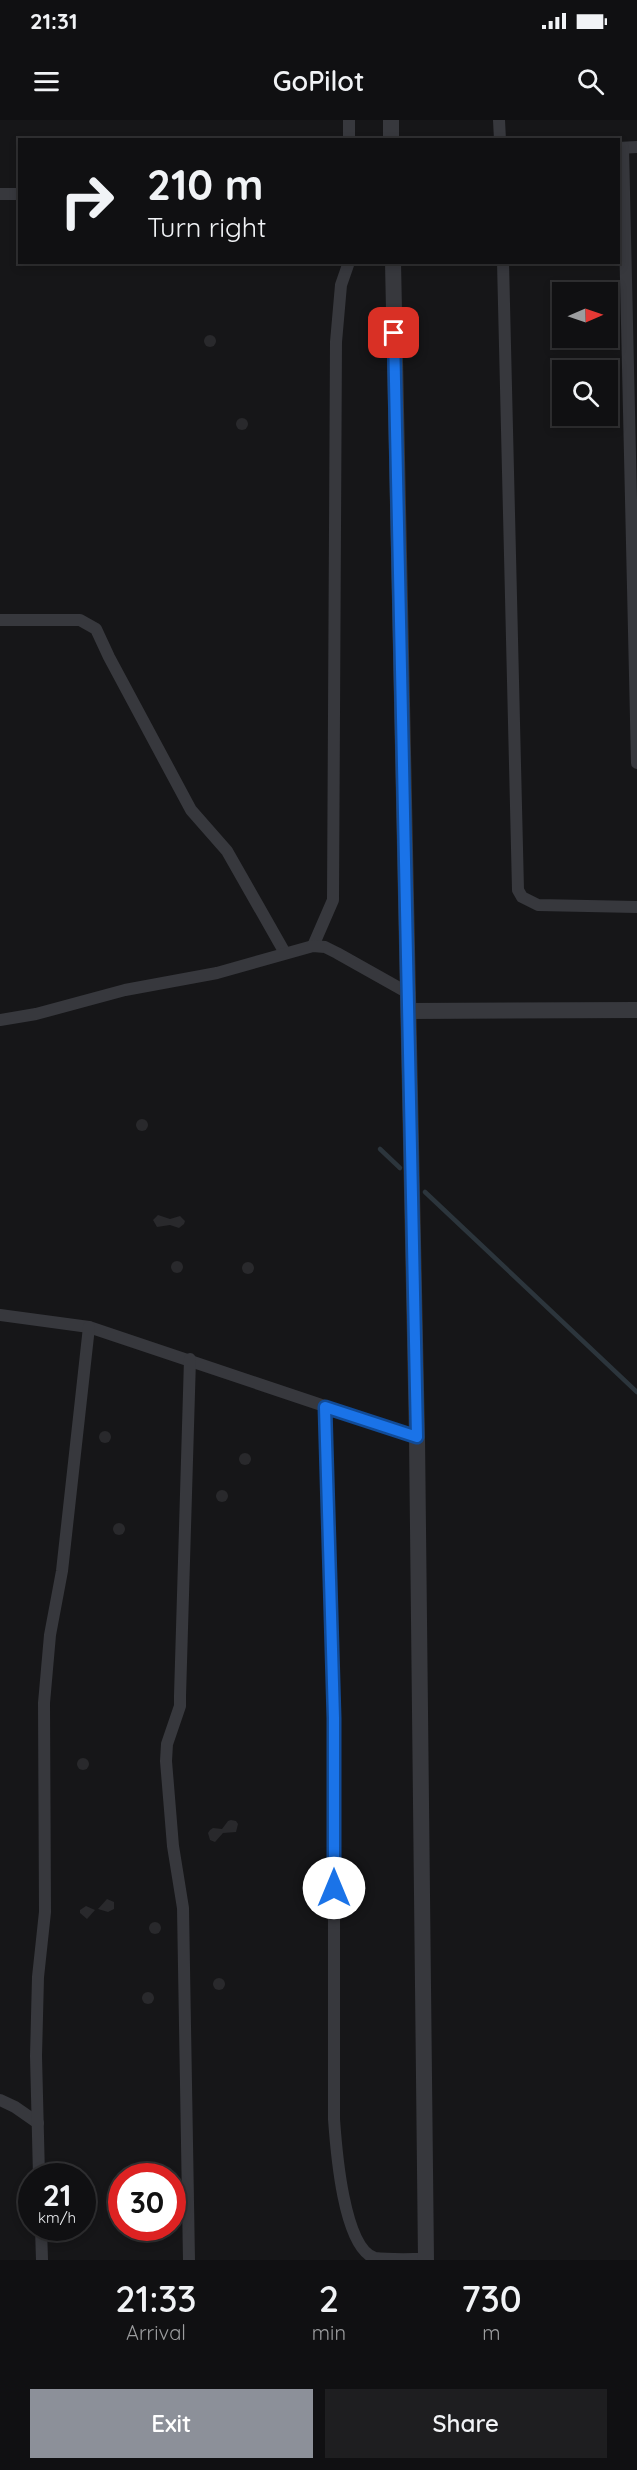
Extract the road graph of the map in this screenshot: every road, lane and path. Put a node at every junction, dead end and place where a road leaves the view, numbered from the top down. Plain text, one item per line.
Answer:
1 (350, 120) edge
2 (391, 120) edge
3 (499, 120) edge
4 (350, 138) edge
5 (391, 138) edge
6 (500, 138) edge
7 (637, 147) edge
8 (621, 148) edge
9 (0, 194) edge
10 (18, 194) edge
11 (348, 264) edge
12 (393, 264) edge
13 (503, 264) edge
14 (0, 620) edge
15 (637, 763) edge
16 (637, 907) edge
17 (313, 946) junction
18 (285, 953) junction
19 (410, 994) junction
20 (637, 1010) edge
21 (410, 1011) junction
22 (0, 1020) edge
23 (0, 1314) edge
24 (89, 1327) junction
25 (190, 1359) junction
26 (325, 1407) junction
27 (417, 1437) junction
28 (0, 2100) edge
29 (38, 2123) junction
30 (39, 2163) edge
31 (41, 2241) edge
32 (426, 2259) edge
33 (42, 2260) edge
34 (189, 2260) edge
35 (397, 2260) edge

1 - 4 street
2 - 5 street
3 - 6 street
7 - 8 street
8 - 15 street
9 - 10 street
11 - 17 street
12 - 19 street
13 - 16 street
14 - 18 street
17 - 18 street
17 - 19 street
18 - 22 street
19 - 21 street
20 - 21 street
21 - 27 street
23 - 24 street
24 - 25 street
24 - 29 street
25 - 26 street
25 - 34 street
26 - 27 street
26 - 35 street
27 - 32 street
28 - 29 street
29 - 30 street
31 - 33 street
32 - 35 street

